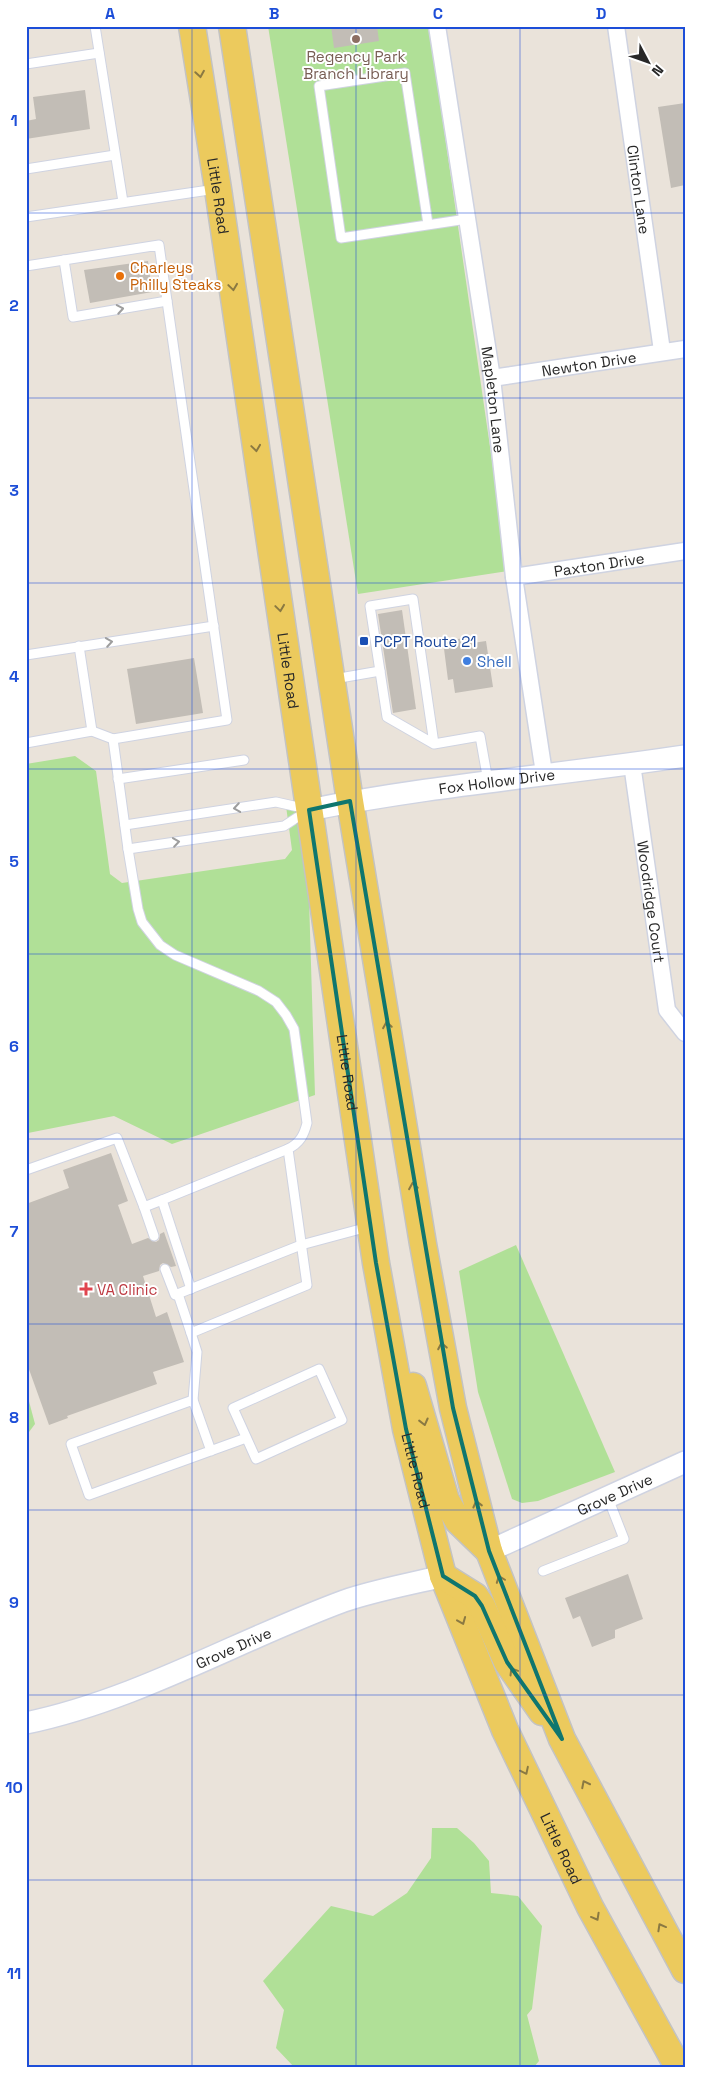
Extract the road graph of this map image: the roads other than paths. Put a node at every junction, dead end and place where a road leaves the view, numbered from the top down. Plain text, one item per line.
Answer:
1 (95, 26) edge
2 (192, 26) edge
3 (232, 26) edge
4 (438, 26) edge
5 (616, 26) edge
6 (99, 53) junction
7 (26, 64) edge
8 (115, 155) junction
9 (26, 169) edge
10 (218, 189) junction
11 (123, 202) junction
12 (26, 217) edge
13 (467, 219) junction
14 (428, 224) junction
15 (64, 260) junction
16 (26, 266) edge
17 (167, 301) junction
18 (685, 349) edge
19 (662, 351) junction
20 (492, 378) junction
21 (685, 551) edge
22 (514, 577) junction
23 (214, 626) junction
24 (79, 646) junction
25 (26, 655) edge
26 (380, 671) junction
27 (332, 679) junction
28 (92, 731) junction
29 (113, 739) junction
30 (26, 742) edge
31 (434, 744) junction
32 (685, 756) edge
33 (244, 760) dead end
34 (632, 764) junction
35 (544, 773) junction
36 (118, 779) junction
37 (488, 781) junction
38 (350, 801) junction
39 (309, 810) junction
40 (125, 825) junction
41 (128, 848) junction
42 (685, 1033) edge
43 (288, 1149) junction
44 (26, 1170) edge
45 (162, 1200) junction
46 (144, 1207) junction
47 (370, 1226) junction
48 (154, 1236) dead end
49 (301, 1245) junction
50 (166, 1269) dead end
51 (191, 1289) junction
52 (176, 1295) junction
53 (191, 1333) junction
54 (391, 1345) junction
55 (193, 1400) junction
56 (246, 1438) junction
57 (211, 1451) junction
58 (685, 1462) edge
59 (608, 1497) junction
60 (489, 1551) junction
61 (544, 1571) dead end
62 (443, 1576) junction
63 (26, 1723) edge
64 (562, 1739) junction
65 (685, 1970) edge
66 (678, 2067) edge

1 - 6 lane
2 -> 10 main road, Little Road
3 - 27 main road
4 - 13 street, Mapleton Lane
5 - 19 street, Clinton Lane
6 - 7 lane
6 - 8 lane
8 - 9 lane
8 - 11 lane
10 - 11 lane
10 -> 39 main road, Little Road
11 - 12 lane
13 - 14 lane
13 - 20 street, Mapleton Lane
14 - 14 lane
15 - 16 lane
15 - 17 lane
15 -> 17 lane
17 - 23 lane
18 - 19 street, Newton Drive
19 - 20 street, Newton Drive
20 - 22 street, Mapleton Lane
21 - 22 street, Paxton Drive
22 - 35 street, Mapleton Lane
24 -> 23 lane
23 - 29 lane
24 - 25 lane
24 - 28 lane
26 - 27 lane
26 - 31 lane
26 - 31 lane
27 - 38 main road
28 - 29 lane
28 - 30 lane
29 - 36 lane
31 - 37 lane
32 - 34 street, Fox Hollow Drive
33 - 36 lane
34 - 35 street, Fox Hollow Drive
34 - 42 street, Woodridge Court
35 - 37 street, Fox Hollow Drive
36 - 40 lane
37 - 38 street, Fox Hollow Drive
38 - 39 street, Fox Hollow Drive
60 -> 38 main road
39 -> 40 lane
41 -> 39 lane
39 - 47 main road, Little Road
40 - 41 lane
41 - 43 lane
43 - 45 lane
43 - 49 lane
44 - 46 lane
45 - 46 lane
45 - 51 lane
46 - 48 lane
47 - 49 lane
47 - 54 main road, Little Road
49 - 51 lane
49 - 53 lane
50 - 52 lane
51 - 52 lane
52 - 53 lane
53 - 55 lane
54 -> 60 main road
54 - 62 main road, Little Road
55 - 57 lane
55 - 57 lane
56 - 56 lane
56 - 57 lane
58 - 59 street, Grove Drive
59 - 60 street, Grove Drive
59 - 61 lane
64 -> 60 main road
62 - 63 street, Grove Drive
64 -> 62 main road
62 -> 66 main road, Little Road
65 -> 64 main road

